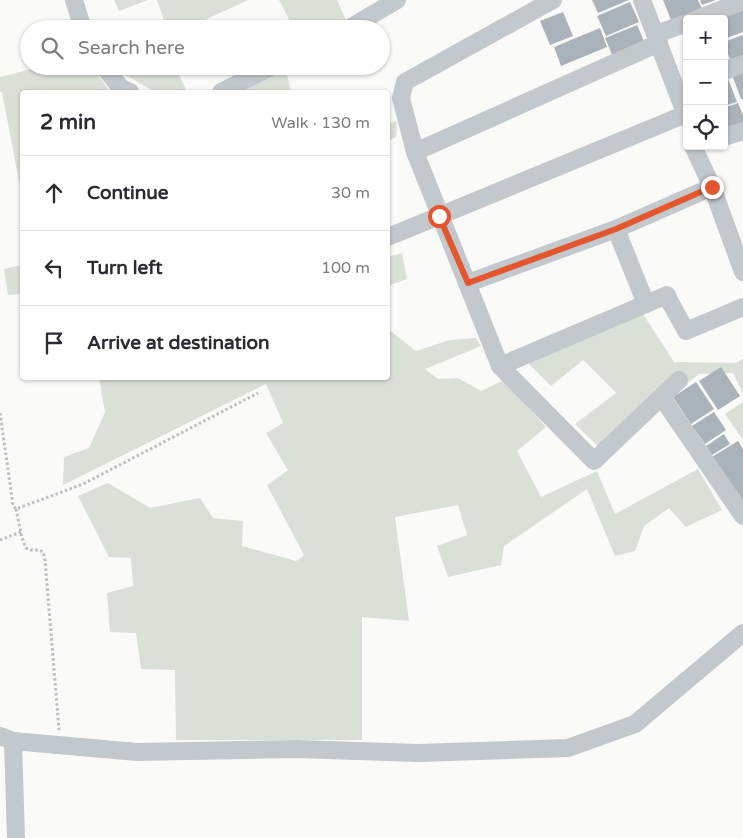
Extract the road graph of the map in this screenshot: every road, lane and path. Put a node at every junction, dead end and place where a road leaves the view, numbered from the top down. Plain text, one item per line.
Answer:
1 (74, 0) edge
2 (397, 0) edge
3 (553, 0) edge
4 (642, 0) edge
5 (743, 1) edge
6 (707, 15) edge
7 (80, 20) edge
8 (363, 20) edge
9 (683, 24) edge
10 (658, 39) junction
11 (743, 64) edge
12 (728, 70) edge
13 (110, 75) edge
14 (255, 75) edge
15 (682, 87) edge
16 (126, 90) edge
17 (225, 90) edge
18 (684, 105) edge
19 (683, 117) edge
20 (743, 131) edge
21 (728, 137) edge
22 (697, 150) edge
23 (415, 152) junction
24 (712, 187) junction
25 (439, 216) junction
26 (616, 229) junction
27 (390, 236) edge
28 (743, 272) edge
29 (468, 283) junction
30 (646, 304) junction
31 (743, 307) edge
32 (500, 366) junction
33 (680, 380) dead end
34 (258, 393) dead end
35 (665, 402) dead end
36 (0, 414) edge
37 (16, 509) junction
38 (743, 516) edge
39 (21, 532) junction
40 (0, 540) edge
41 (743, 633) edge
42 (6, 739) edge
43 (60, 745) junction
44 (16, 838) edge

1 - 7 street
2 - 8 street
3 - 23 street
4 - 10 street
5 - 6 street
9 - 10 street
10 - 15 street
10 - 23 street
11 - 12 street
13 - 16 street
14 - 17 street
15 - 18 street
19 - 25 street
20 - 21 street
22 - 24 street
23 - 25 street
24 - 26 street
24 - 28 street
25 - 27 street
25 - 29 street
26 - 29 street
26 - 30 street
29 - 32 street
30 - 31 street
30 - 32 street
32 - 33 street
34 - 37 path
35 - 38 street
36 - 37 path
37 - 39 path
39 - 40 path
39 - 43 path
41 - 43 street
42 - 43 street
42 - 44 street

